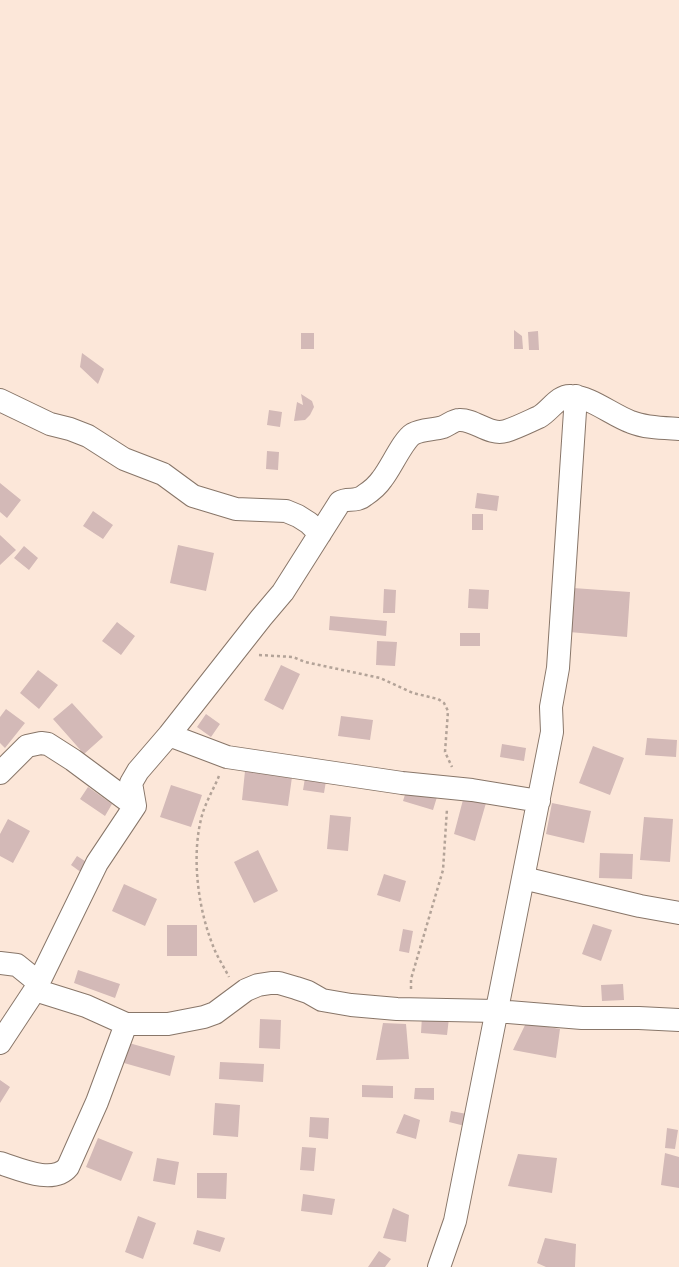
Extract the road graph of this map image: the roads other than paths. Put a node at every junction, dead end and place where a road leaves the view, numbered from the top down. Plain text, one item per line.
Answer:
1 (576, 396) junction
2 (0, 400) edge
3 (679, 429) edge
4 (320, 534) junction
5 (169, 735) junction
6 (0, 773) edge
7 (539, 800) junction
8 (135, 806) junction
9 (523, 878) junction
10 (679, 913) edge
11 (0, 963) edge
12 (37, 986) junction
13 (496, 1012) junction
14 (679, 1020) edge
15 (126, 1024) junction
16 (0, 1043) edge
17 (0, 1164) edge
18 (439, 1267) edge

1 - 3 street
1 - 4 street
1 - 7 street
2 - 4 street
4 - 5 street
5 - 7 street
5 - 8 street
6 - 8 street
7 - 9 street
8 - 12 street
9 - 10 street
9 - 13 street
11 - 12 street
12 - 15 street
12 - 16 street
13 - 14 street
13 - 15 street
13 - 18 street
15 - 17 street

